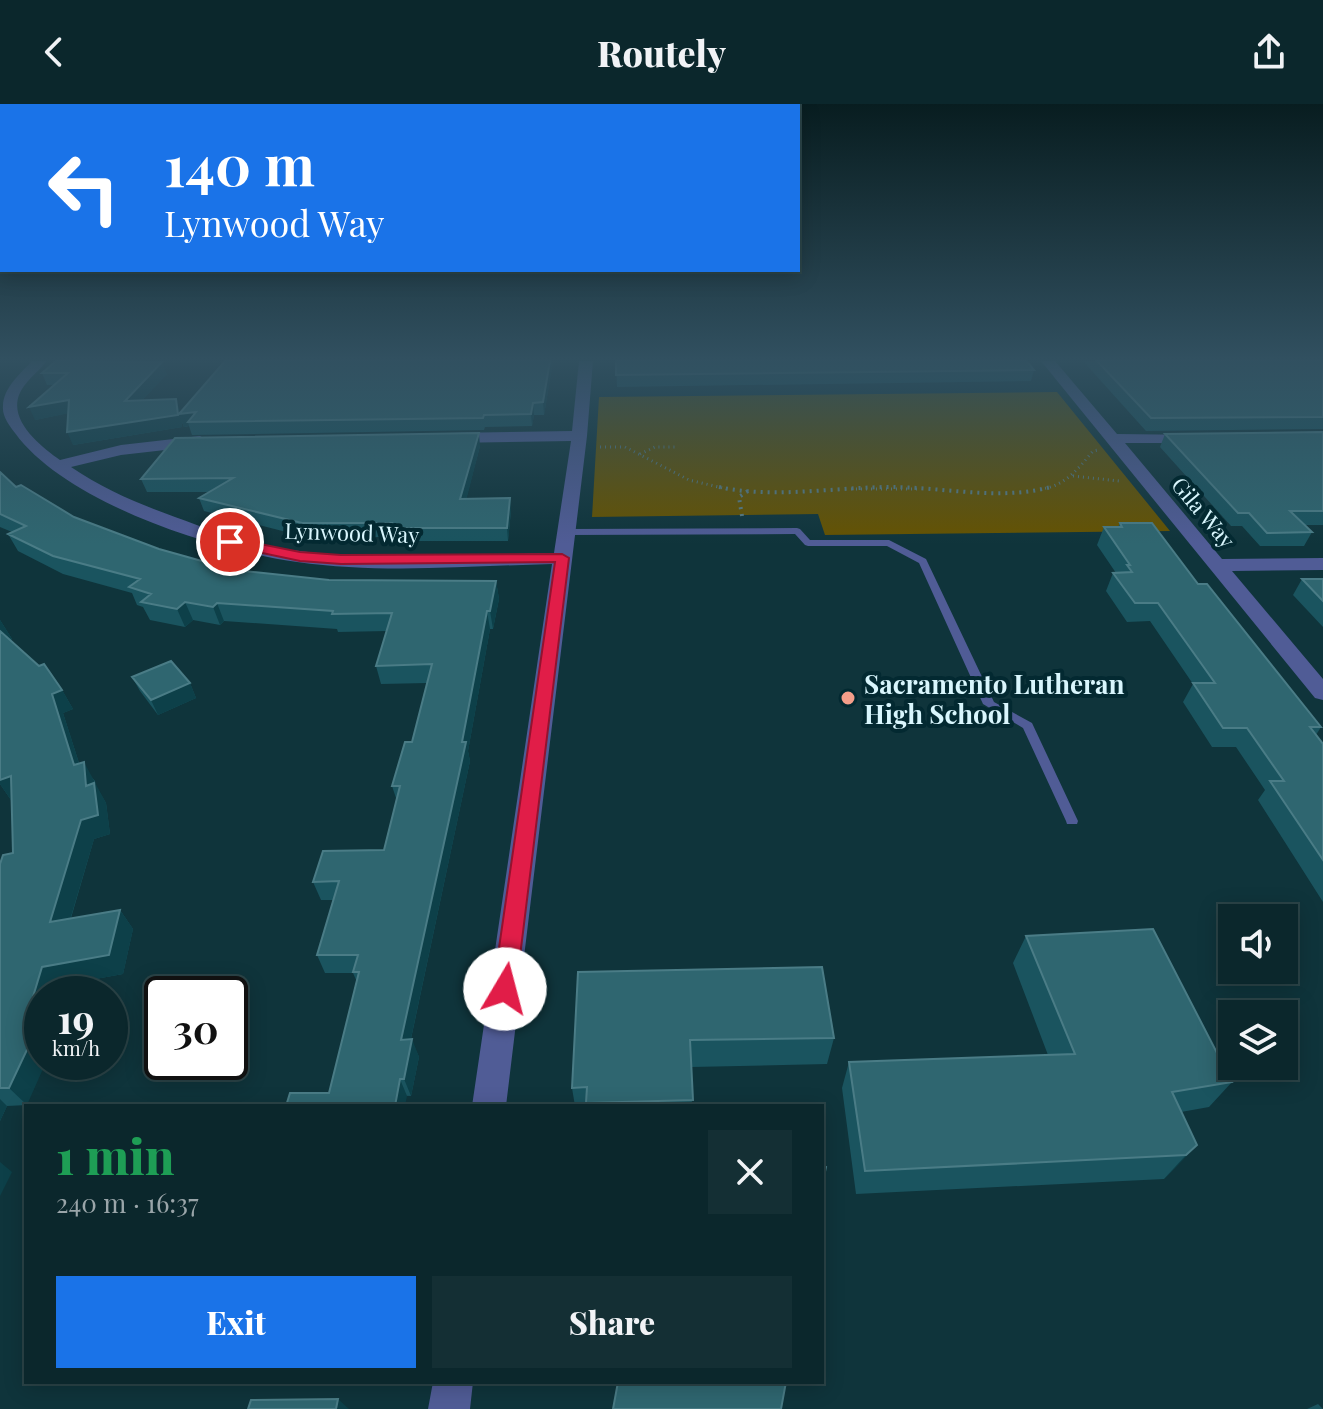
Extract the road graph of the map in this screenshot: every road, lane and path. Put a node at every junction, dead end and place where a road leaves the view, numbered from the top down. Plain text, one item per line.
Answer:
1 (12, 422) edge
2 (580, 422) edge
3 (1099, 422) edge
4 (425, 438) edge
5 (1218, 438) edge
6 (209, 441) edge
7 (578, 442) junction
8 (1116, 443) junction
9 (677, 447) dead end
10 (640, 454) junction
11 (57, 466) junction
12 (1072, 476) junction
13 (1148, 482) junction
14 (751, 489) junction
15 (742, 521) dead end
16 (566, 532) junction
17 (562, 558) junction
18 (1323, 564) edge
19 (1217, 565) junction
20 (1323, 693) edge
21 (1072, 821) dead end
22 (489, 1104) edge
23 (453, 1384) edge
24 (449, 1409) edge

1 - 11 street, Lynwood Way
2 - 7 street
3 - 8 street, Gila Way
4 - 7 street
5 - 8 street
6 - 11 street
7 - 10 path
7 - 16 street
8 - 12 path
8 - 13 street, Gila Way
9 - 10 path
10 - 14 path
11 - 17 street, Lynwood Way
12 - 13 path
12 - 14 path
13 - 19 street, Gila Way
14 - 15 path
16 - 17 street
16 - 21 lane
17 - 22 street
18 - 19 street
19 - 20 street, Gila Way
23 - 24 street

